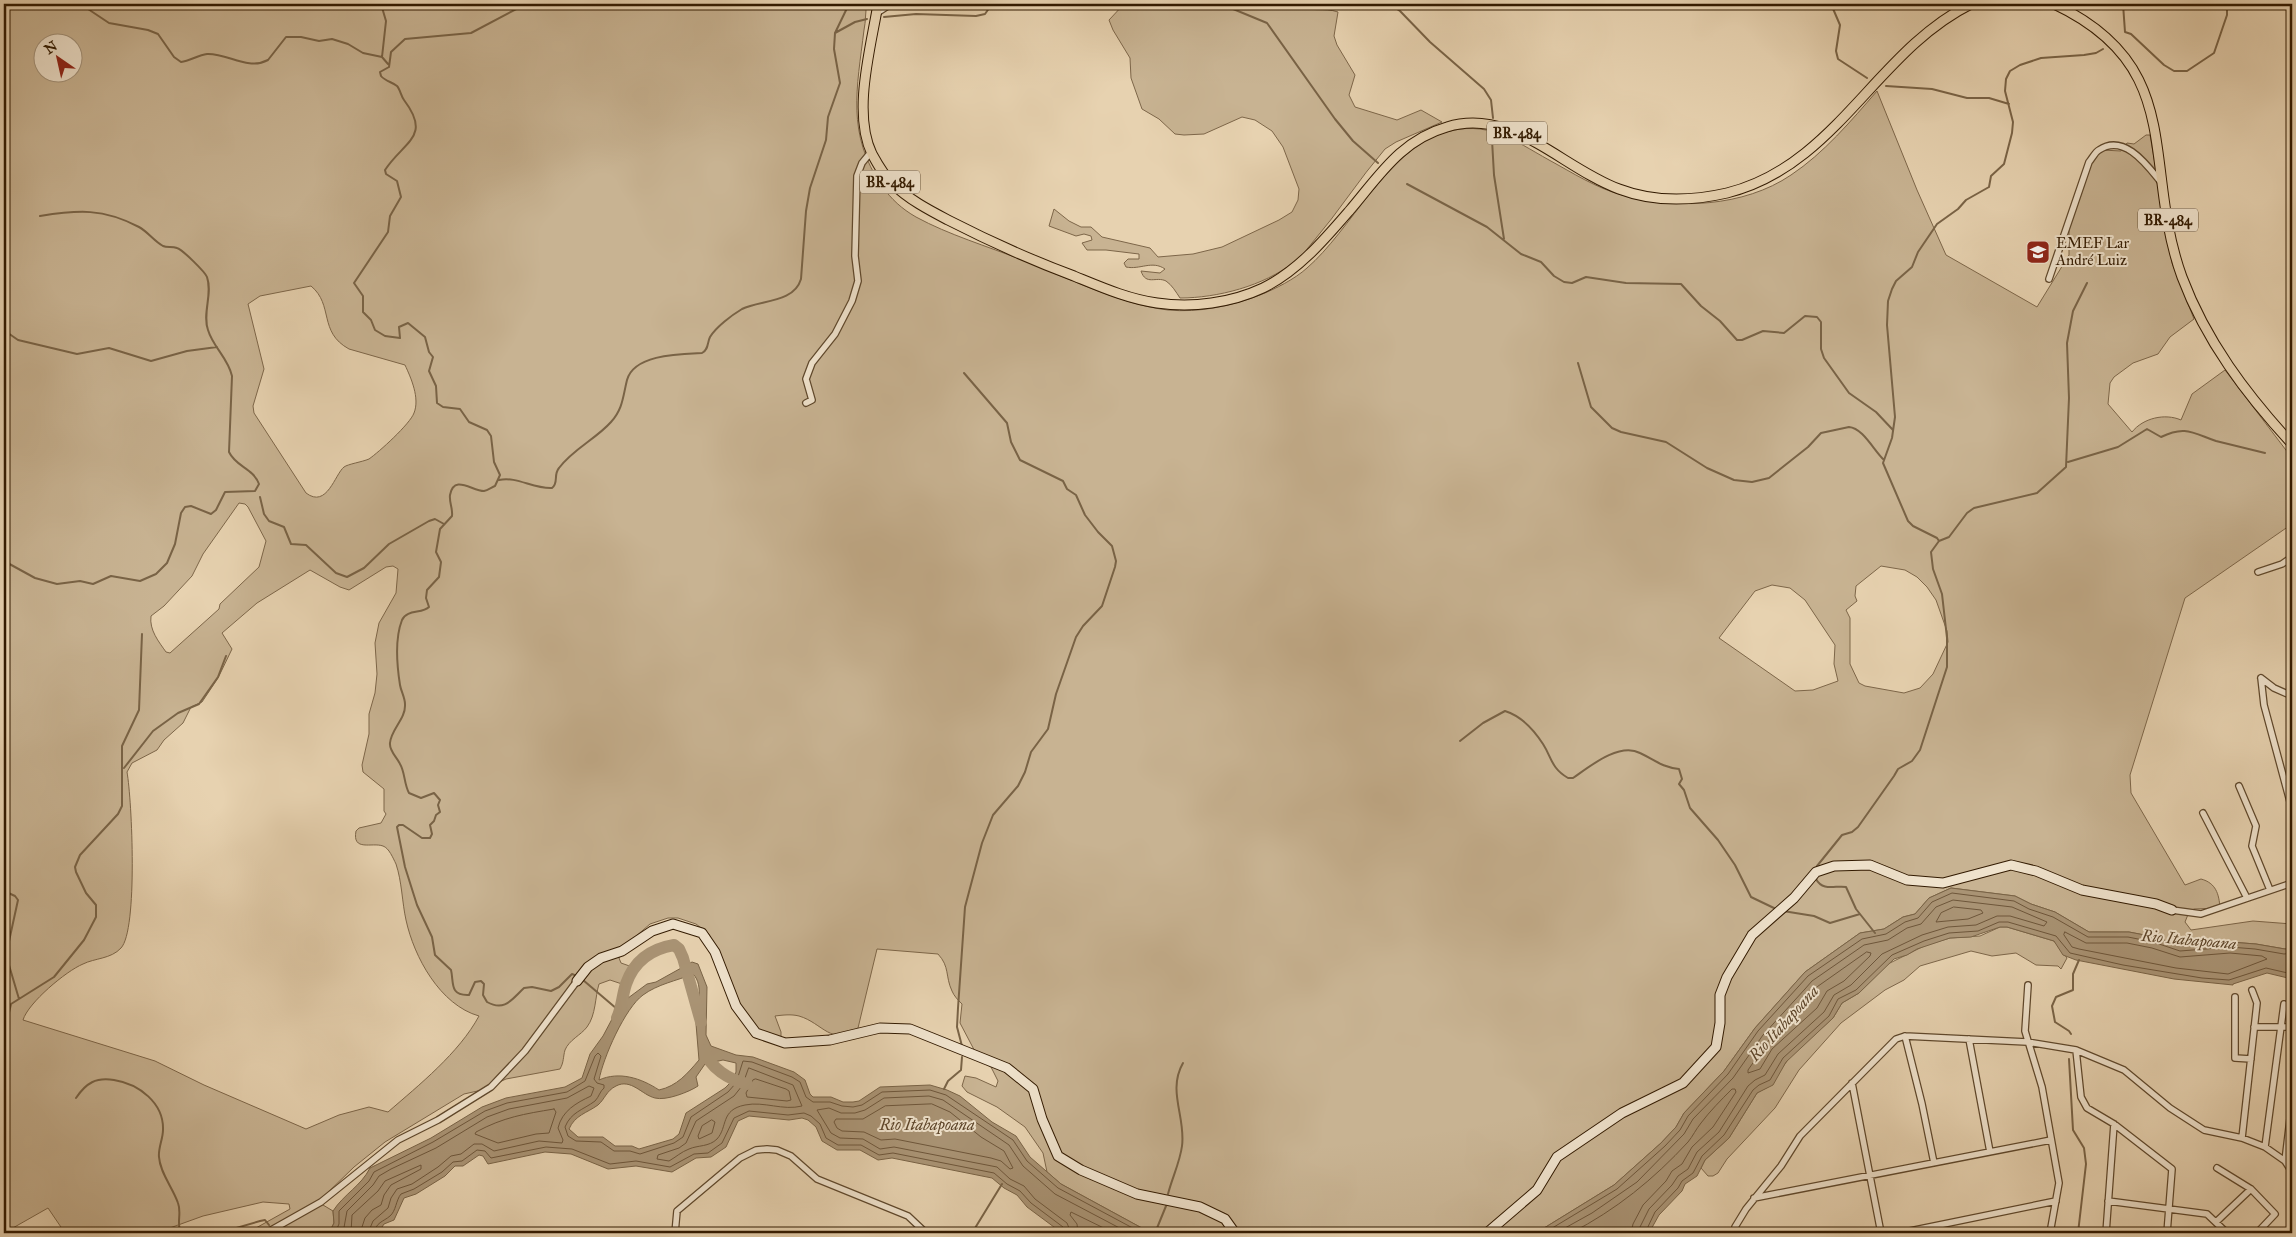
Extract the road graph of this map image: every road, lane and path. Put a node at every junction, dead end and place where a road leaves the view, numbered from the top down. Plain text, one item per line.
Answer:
1 (891, 4) edge
2 (1971, 4) edge
3 (2054, 4) edge
4 (877, 7) edge
5 (871, 152) junction
6 (2163, 184) junction
7 (2049, 279) dead end
8 (806, 404) dead end
9 (2292, 444) edge
10 (2292, 557) edge
11 (2258, 572) dead end
12 (2292, 696) edge
13 (2239, 786) dead end
14 (2292, 809) edge
15 (2203, 814) dead end
16 (2292, 883) edge
17 (2270, 890) junction
18 (2247, 898) junction
19 (2172, 910) joint
20 (580, 978) joint
21 (2028, 985) dead end
22 (2252, 990) dead end
23 (2236, 997) dead end
24 (2284, 1004) dead end
25 (2292, 1026) edge
26 (2254, 1027) junction
27 (2280, 1027) junction
28 (1905, 1036) junction
29 (1970, 1039) junction
30 (2027, 1042) junction
31 (2076, 1050) junction
32 (2251, 1059) junction
33 (1852, 1083) junction
34 (2292, 1102) edge
35 (2114, 1124) junction
36 (2242, 1138) junction
37 (2051, 1140) junction
38 (2265, 1147) junction
39 (1990, 1152) junction
40 (2285, 1161) junction
41 (1934, 1163) junction
42 (2217, 1168) dead end
43 (2292, 1172) edge
44 (1870, 1176) junction
45 (2251, 1189) junction
46 (1754, 1198) junction
47 (2056, 1201) junction
48 (2108, 1201) junction
49 (2169, 1210) junction
50 (2216, 1222) junction
51 (266, 1233) edge
52 (675, 1233) edge
53 (926, 1233) edge
54 (1235, 1233) edge
55 (1487, 1233) edge
56 (1734, 1233) edge
57 (1881, 1233) edge
58 (1900, 1233) edge
59 (2050, 1233) edge
60 (2106, 1233) edge
61 (2167, 1233) edge
62 (2227, 1233) edge
63 (2257, 1233) edge

1 - 4 street
2 - 5 main road, BR-484
3 - 6 main road, BR-484
4 - 5 main road, BR-484
5 - 8 street
6 - 7 street
6 - 9 main road, BR-484
10 - 11 street
12 - 14 street
13 - 17 street
15 - 18 street
16 - 17 street
17 - 18 street
18 - 19 street
19 - 55 street
20 - 51 street
20 - 54 street
21 - 30 street
22 - 26 street
23 - 32 street
24 - 27 street
25 - 27 street
26 - 27 street
26 - 32 street
27 - 38 street
28 - 29 street
28 - 33 street
28 - 41 street
29 - 30 street
29 - 39 street
30 - 31 street
30 - 37 street
31 - 35 street
31 - 36 street
32 - 36 street
33 - 44 street
33 - 46 street
34 - 40 street
35 - 48 street
35 - 49 street
36 - 38 street
37 - 39 street
37 - 47 street
38 - 40 street
39 - 41 street
40 - 43 street
41 - 44 street
42 - 45 street
44 - 46 street
44 - 57 street
45 - 50 street
45 - 63 street
46 - 56 street
47 - 58 street
47 - 59 street
48 - 49 street
48 - 60 street
49 - 50 street
49 - 61 street
50 - 62 street
52 - 53 street

